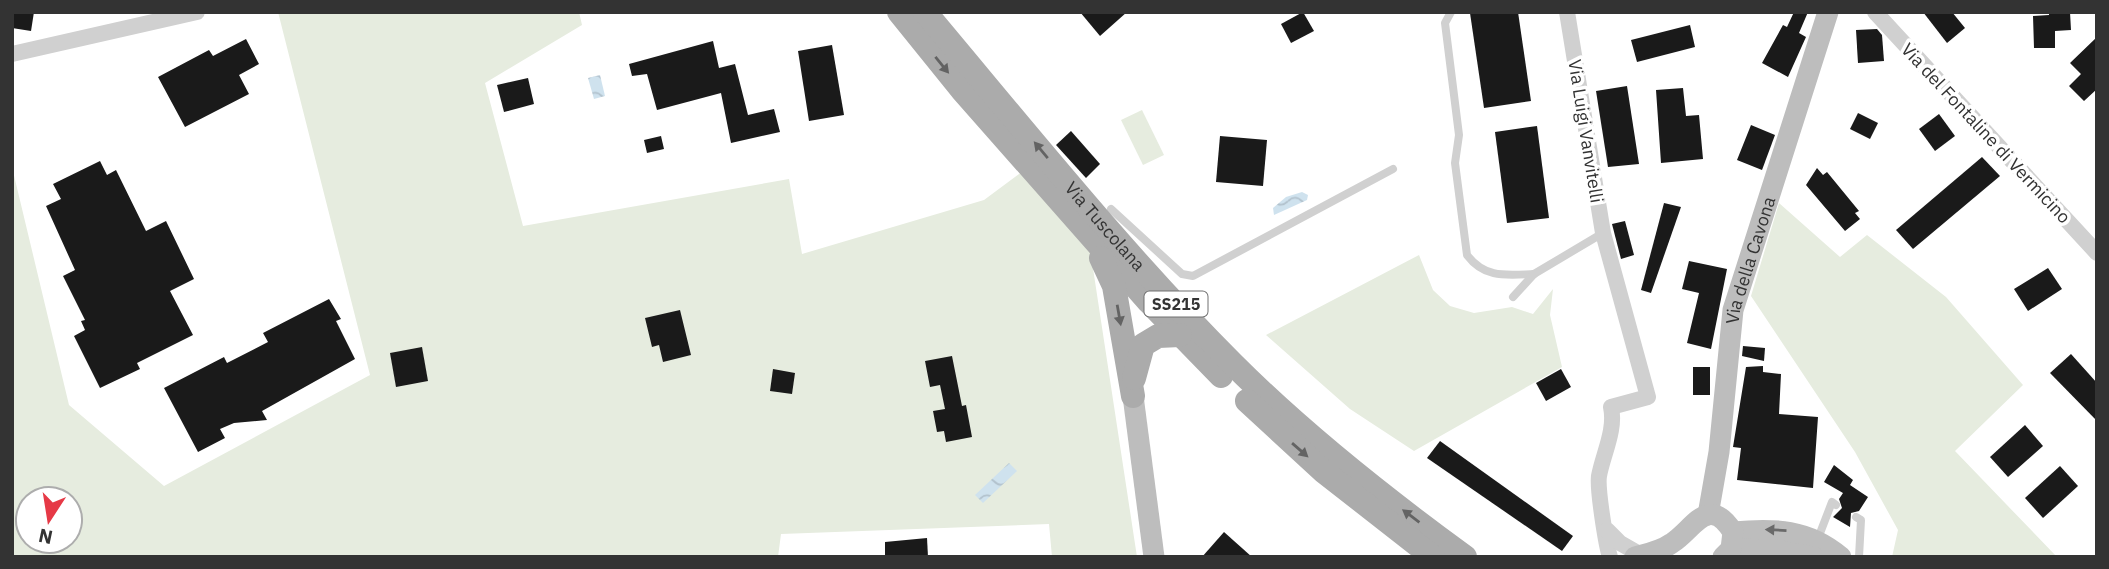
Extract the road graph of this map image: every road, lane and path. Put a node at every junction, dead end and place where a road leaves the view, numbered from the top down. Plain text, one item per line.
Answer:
1 (197, 12) edge
2 (899, 12) edge
3 (925, 12) edge
4 (1451, 12) edge
5 (1567, 12) edge
6 (1828, 12) edge
7 (1875, 12) edge
8 (12, 54) edge
9 (1393, 169) dead end
10 (1104, 216) junction
11 (1605, 241) junction
12 (2097, 253) edge
13 (1534, 274) junction
14 (1513, 297) dead end
15 (1180, 335) junction
16 (1133, 396) junction
17 (1836, 505) dead end
18 (1708, 515) junction
19 (1856, 517) dead end
20 (1607, 530) junction
21 (1729, 546) edge
22 (1815, 549) edge
23 (1638, 556) edge
24 (1154, 557) edge
25 (1433, 557) edge
26 (1465, 557) edge
27 (1610, 557) edge
28 (1841, 557) edge
29 (1859, 557) edge

1 - 8 street
2 -> 10 main road, Via Tuscolana / SS215
10 -> 3 main road, Via Tuscolana / SS215
4 - 13 lane
5 - 11 street, Via Luigi Vanvitelli
6 - 18 main road, Via della Cavona
7 - 12 street, Via del Fontaline di Vermicino
9 - 10 lane
10 - 15 main road, Via Tuscolana / SS215
10 -> 16 main road
26 -> 10 main road, Via Tuscolana / SS215
11 - 13 lane
11 - 20 street, Via Luigi Vanvitelli
13 - 14 lane
15 - 16 main road
15 -> 25 main road, Via Tuscolana / SS215
16 - 24 main road
17 - 22 lane
18 - 21 main road
18 - 23 main road
19 - 29 lane
20 - 23 street
20 - 27 street
21 - 22 main road
22 - 28 main road

